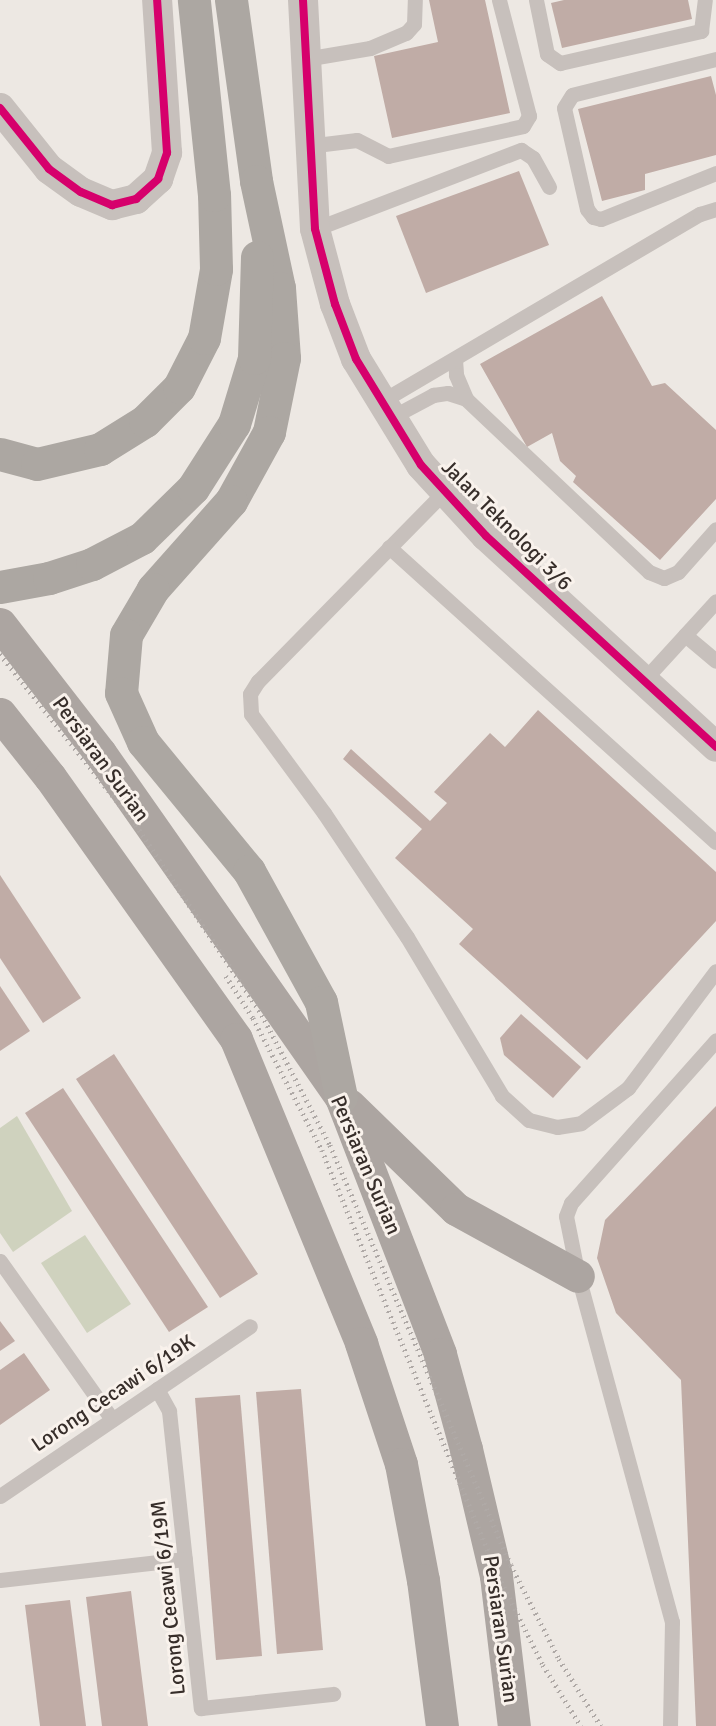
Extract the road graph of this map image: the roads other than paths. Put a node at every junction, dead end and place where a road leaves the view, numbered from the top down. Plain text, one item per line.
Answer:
1 (157, 0) edge
2 (194, 0) edge
3 (231, 0) edge
4 (303, 0) edge
5 (415, 0) edge
6 (499, 0) edge
7 (536, 0) edge
8 (709, 4) edge
9 (305, 59) junction
10 (716, 59) edge
11 (0, 108) edge
12 (308, 146) junction
13 (716, 173) edge
14 (256, 181) junction
15 (549, 187) dead end
16 (716, 209) edge
17 (315, 229) junction
18 (455, 359) junction
19 (466, 399) junction
20 (387, 409) junction
21 (0, 454) edge
22 (445, 490) junction
23 (716, 529) edge
24 (389, 547) junction
25 (0, 587) edge
26 (716, 601) edge
27 (0, 624) edge
28 (686, 635) junction
29 (716, 661) edge
30 (643, 681) junction
31 (0, 714) edge
32 (716, 747) edge
33 (716, 842) edge
34 (716, 971) edge
35 (716, 1040) edge
36 (341, 1097) junction
37 (0, 1261) edge
38 (578, 1276) junction
39 (250, 1326) dead end
40 (157, 1389) junction
41 (112, 1419) junction
42 (0, 1496) edge
43 (185, 1559) junction
44 (0, 1580) edge
45 (333, 1694) dead end
46 (442, 1726) edge
47 (514, 1726) edge
48 (670, 1726) edge

1 - 11 street
2 - 21 highway
3 - 14 highway
4 - 9 street, Jalan Teknologi 3/6
5 - 9 lane
6 - 12 lane
7 - 8 lane
9 - 12 street, Jalan Teknologi 3/6
10 - 13 lane
12 - 17 street, Jalan Teknologi 3/6
14 - 25 highway
14 - 36 highway
15 - 17 lane
16 - 18 lane
17 - 20 street, Jalan Teknologi 3/6
18 - 19 lane
18 - 20 lane
19 - 20 lane
19 - 23 lane
20 - 22 street, Jalan Teknologi 3/6
22 - 24 lane
22 - 30 street, Jalan Teknologi 3/6
24 - 33 lane
24 - 34 lane
26 - 28 lane
27 - 36 main road, Persiaran Surian
28 - 29 lane
28 - 30 lane
30 - 32 street, Jalan Teknologi 3/6
31 - 46 main road
35 - 38 lane
36 - 38 main road
36 - 47 main road, Persiaran Surian
37 - 41 lane
38 - 48 lane
39 - 40 lane, Lorong Cecawi 6/19K
40 - 41 lane, Lorong Cecawi 6/19K
40 - 43 lane, Lorong Cecawi 6/19M
41 - 42 lane, Lorong Cecawi 6/19K
43 - 44 lane
43 - 45 lane, Lorong Cecawi 6/19M

